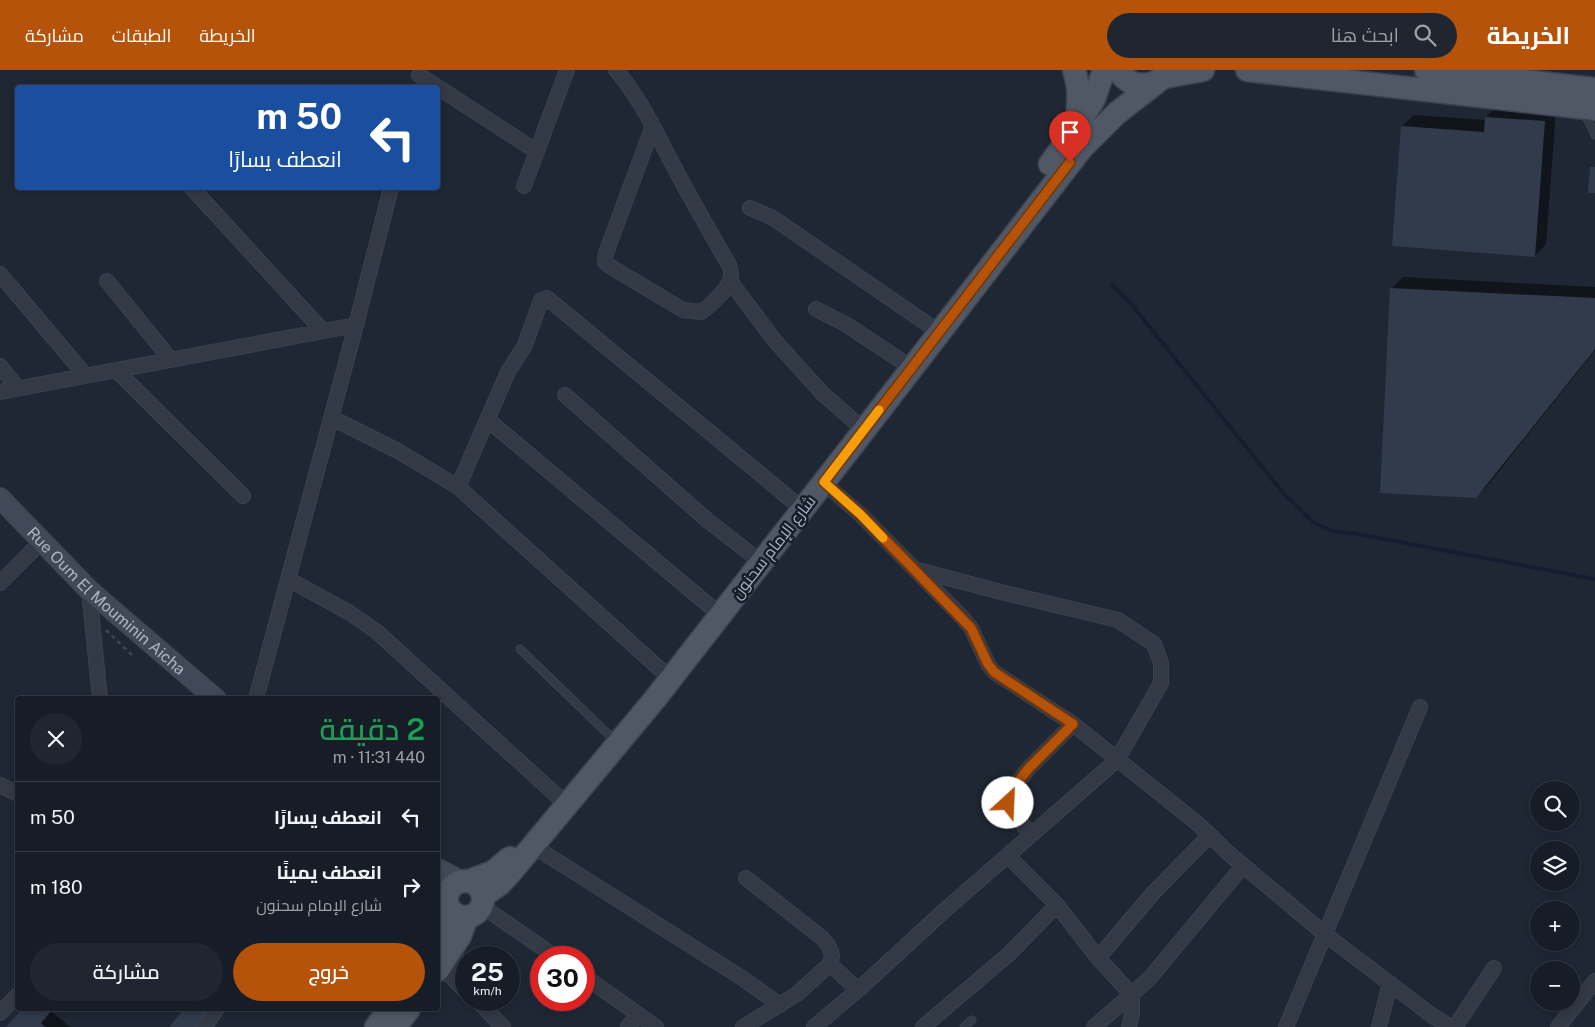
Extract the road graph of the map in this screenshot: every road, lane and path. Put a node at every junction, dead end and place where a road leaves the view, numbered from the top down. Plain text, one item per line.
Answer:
1 (567, 70) edge
2 (616, 70) edge
3 (1074, 70) edge
4 (1104, 70) edge
5 (1203, 70) edge
6 (1247, 70) edge
7 (1426, 70) edge
8 (1119, 73) edge
9 (419, 77) edge
10 (1165, 77) edge
11 (432, 85) edge
12 (1595, 89) edge
13 (440, 90) edge
14 (1589, 108) edge
15 (653, 126) junction
16 (1075, 130) junction
17 (1595, 135) edge
18 (536, 151) junction
19 (524, 186) dead end
20 (194, 190) edge
21 (390, 190) edge
22 (750, 208) dead end
23 (0, 274) edge
24 (107, 281) dead end
25 (730, 281) junction
26 (816, 309) dead end
27 (356, 325) junction
28 (934, 329) junction
29 (322, 330) junction
30 (171, 360) junction
31 (906, 364) junction
32 (0, 366) edge
33 (116, 370) junction
34 (85, 375) junction
35 (18, 388) junction
36 (0, 392) edge
37 (565, 396) dead end
38 (332, 418) junction
39 (488, 420) junction
40 (855, 422) junction
41 (824, 482) junction
42 (458, 487) junction
43 (243, 496) dead end
44 (0, 498) edge
45 (794, 502) junction
46 (42, 542) junction
47 (752, 555) junction
48 (913, 569) junction
49 (288, 579) junction
50 (0, 583) edge
51 (89, 590) junction
52 (712, 608) junction
53 (92, 617) junction
54 (520, 649) dead end
55 (134, 657) dead end
56 (662, 671) junction
57 (100, 696) edge
58 (213, 696) edge
59 (257, 696) edge
60 (1420, 707) dead end
61 (1073, 724) junction
62 (609, 735) junction
63 (1117, 760) junction
64 (0, 785) edge
65 (15, 792) edge
66 (563, 801) junction
67 (1031, 834) junction
68 (1210, 835) junction
69 (534, 846) junction
70 (1008, 856) junction
71 (1243, 866) junction
72 (440, 871) edge
73 (746, 878) dead end
74 (462, 898) edge
75 (1057, 905) junction
76 (1326, 935) junction
77 (538, 946) edge
78 (441, 958) edge
79 (1098, 958) junction
80 (830, 964) junction
81 (1494, 968) dead end
82 (455, 969) edge
83 (455, 977) edge
84 (1595, 981) edge
85 (1390, 983) junction
86 (595, 984) edge
87 (858, 990) junction
88 (1132, 995) junction
89 (15, 998) edge
90 (780, 1005) junction
91 (216, 1011) edge
92 (388, 1011) edge
93 (407, 1011) edge
94 (487, 1011) edge
95 (0, 1013) edge
96 (638, 1014) junction
97 (972, 1020) dead end
98 (1432, 1022) edge
99 (204, 1027) edge
100 (376, 1027) edge
101 (395, 1027) edge
102 (503, 1027) edge
103 (628, 1027) edge
104 (656, 1027) edge
105 (743, 1027) edge
106 (814, 1027) edge
107 (923, 1027) edge
108 (964, 1027) edge
109 (1094, 1027) edge
110 (1129, 1027) edge
111 (1286, 1027) edge
112 (1379, 1027) edge
113 (1453, 1027) edge
114 (1558, 1027) edge

1 - 18 street
2 - 15 street
3 - 16 main road
4 - 16 main road, شارع الإمام سحنون
5 - 10 main road
6 - 14 main road
7 - 12 main road
8 - 10 main road
9 - 11 street
10 - 28 main road, شارع الإمام سحنون
13 - 18 street
14 - 17 lane
15 - 25 street
15 - 25 street
16 - 28 main road, شارع الإمام سحنون
18 - 19 street
20 - 29 street
21 - 27 street
22 - 28 street
23 - 34 street
24 - 30 street
25 - 40 street
26 - 31 street
27 - 29 street
27 - 38 street
28 - 31 main road, شارع الإمام سحنون
29 - 30 street
30 - 33 street
31 - 40 main road, شارع الإمام سحنون
31 - 41 main road, شارع الإمام سحنون
32 - 35 street
33 - 34 street
33 - 43 street
34 - 35 street
35 - 36 street
37 - 47 street
38 - 42 street
38 - 49 street
39 - 42 street
39 - 45 street
39 - 52 street
40 - 45 main road, شارع الإمام سحنون
41 - 48 street
41 - 66 main road, شارع الإمام سحنون
42 - 56 street
44 - 46 street, Rue Oum El Mouminin Aicha
45 - 47 main road, شارع الإمام سحنون
46 - 50 street
46 - 51 street, Rue Oum El Mouminin Aicha
47 - 52 main road, شارع الإمام سحنون
48 - 61 street
48 - 63 street
49 - 59 street
49 - 66 street
51 - 53 street
51 - 58 street, Rue Oum El Mouminin Aicha
52 - 56 main road, شارع الإمام سحنون
53 - 55 path
53 - 57 street
54 - 62 lane
56 - 62 main road, شارع الإمام سحنون
60 - 76 street
61 - 63 street
61 - 67 street
62 - 66 main road, شارع الإمام سحنون
63 - 67 street
63 - 68 street
64 - 65 street
66 - 69 main road, شارع الإمام سحنون
66 - 74 main road, شارع الإمام سحنون
67 - 70 street
68 - 71 street
68 - 79 street
69 - 74 main road, شارع الإمام سحنون
69 - 90 street
70 - 75 street
70 - 87 street
71 - 76 street
71 - 88 street
72 - 74 street
73 - 80 street
74 - 77 street
74 - 78 main road, شارع الإمام سحنون
75 - 79 street
75 - 107 street
76 - 85 street
76 - 111 street
78 - 82 street
78 - 83 street
79 - 88 street
80 - 87 street
80 - 90 street
81 - 113 street
84 - 114 street
85 - 98 street
85 - 112 street
86 - 96 street
87 - 106 street
88 - 109 street
88 - 110 street
89 - 95 street
90 - 105 street
91 - 99 street
92 - 100 main road
93 - 101 main road
94 - 102 street
96 - 103 street
96 - 104 street
97 - 108 lane
98 - 113 street

